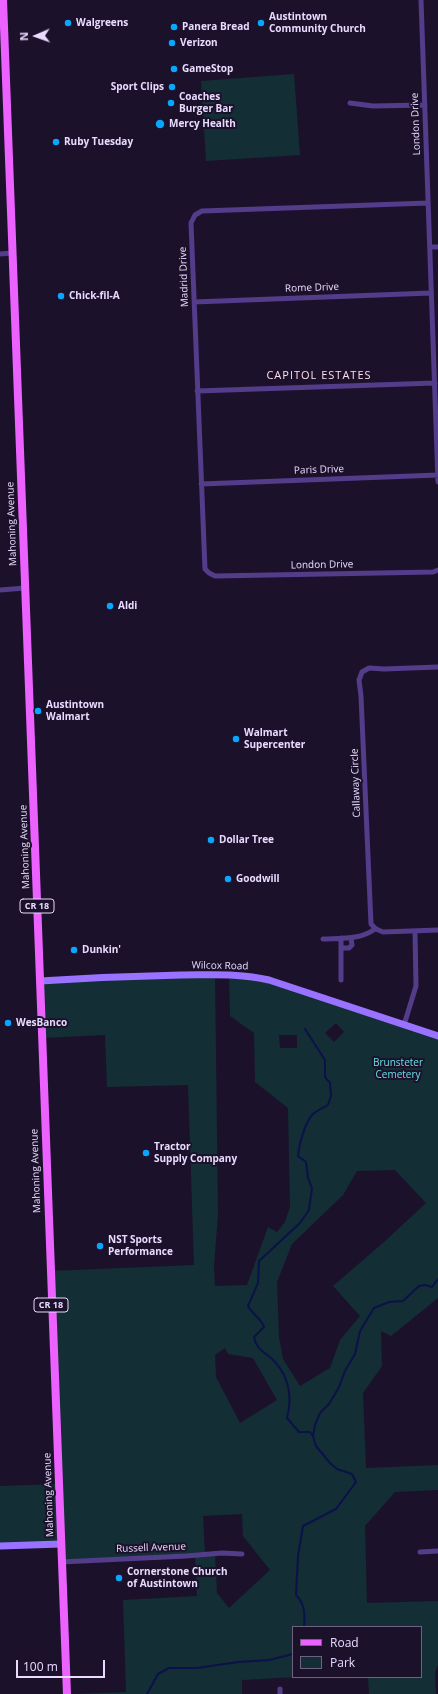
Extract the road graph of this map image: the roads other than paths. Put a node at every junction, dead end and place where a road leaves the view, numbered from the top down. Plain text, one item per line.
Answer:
1 (3, 0) edge
2 (421, 0) edge
3 (350, 103) dead end
4 (425, 105) junction
5 (428, 203) junction
6 (430, 247) junction
7 (438, 247) edge
8 (12, 253) junction
9 (0, 254) edge
10 (431, 293) junction
11 (194, 302) junction
12 (435, 383) junction
13 (198, 391) junction
14 (438, 475) edge
15 (438, 482) edge
16 (201, 484) junction
17 (438, 570) edge
18 (208, 572) joint
19 (25, 588) junction
20 (0, 590) edge
21 (438, 668) edge
22 (375, 929) junction
23 (438, 930) edge
24 (415, 931) junction
25 (341, 938) junction
26 (351, 938) junction
27 (323, 939) dead end
28 (342, 948) junction
29 (341, 980) dead end
30 (40, 981) junction
31 (404, 1025) junction
32 (438, 1036) edge
33 (61, 1544) junction
34 (0, 1546) edge
35 (420, 1552) dead end
36 (438, 1552) edge
37 (242, 1554) dead end
38 (62, 1562) junction
39 (67, 1694) edge

1 - 8 main road, Mahoning Avenue / CR 18
2 - 4 street, London Drive
3 - 4 street
4 - 5 street, London Drive
5 - 6 street, London Drive
5 - 11 street, Madrid Drive
6 - 7 street
6 - 10 street, London Drive
8 - 9 street
8 - 19 main road, Mahoning Avenue / CR 18
10 - 11 street, Rome Drive
10 - 12 street, London Drive
11 - 13 street, Madrid Drive
12 - 13 street
12 - 14 street, London Drive
13 - 16 street, Madrid Drive
14 - 15 street, London Drive
14 - 16 street, Paris Drive
16 - 18 street, Madrid Drive
17 - 18 street, London Drive
19 - 20 street
19 - 30 main road, Mahoning Avenue / CR 18
21 - 22 street, Callaway Circle
22 - 24 street
22 - 26 street
23 - 24 street
24 - 31 street
25 - 26 street
25 - 27 street
25 - 28 street
26 - 28 street
28 - 29 street
30 - 31 street, Wilcox Road
30 - 33 main road, Mahoning Avenue / CR 18
31 - 32 street, Wilcox Road
33 - 34 street
33 - 38 main road, Mahoning Avenue / CR 18
35 - 36 street
37 - 38 street, Russell Avenue
38 - 39 main road, Mahoning Avenue / CR 18

